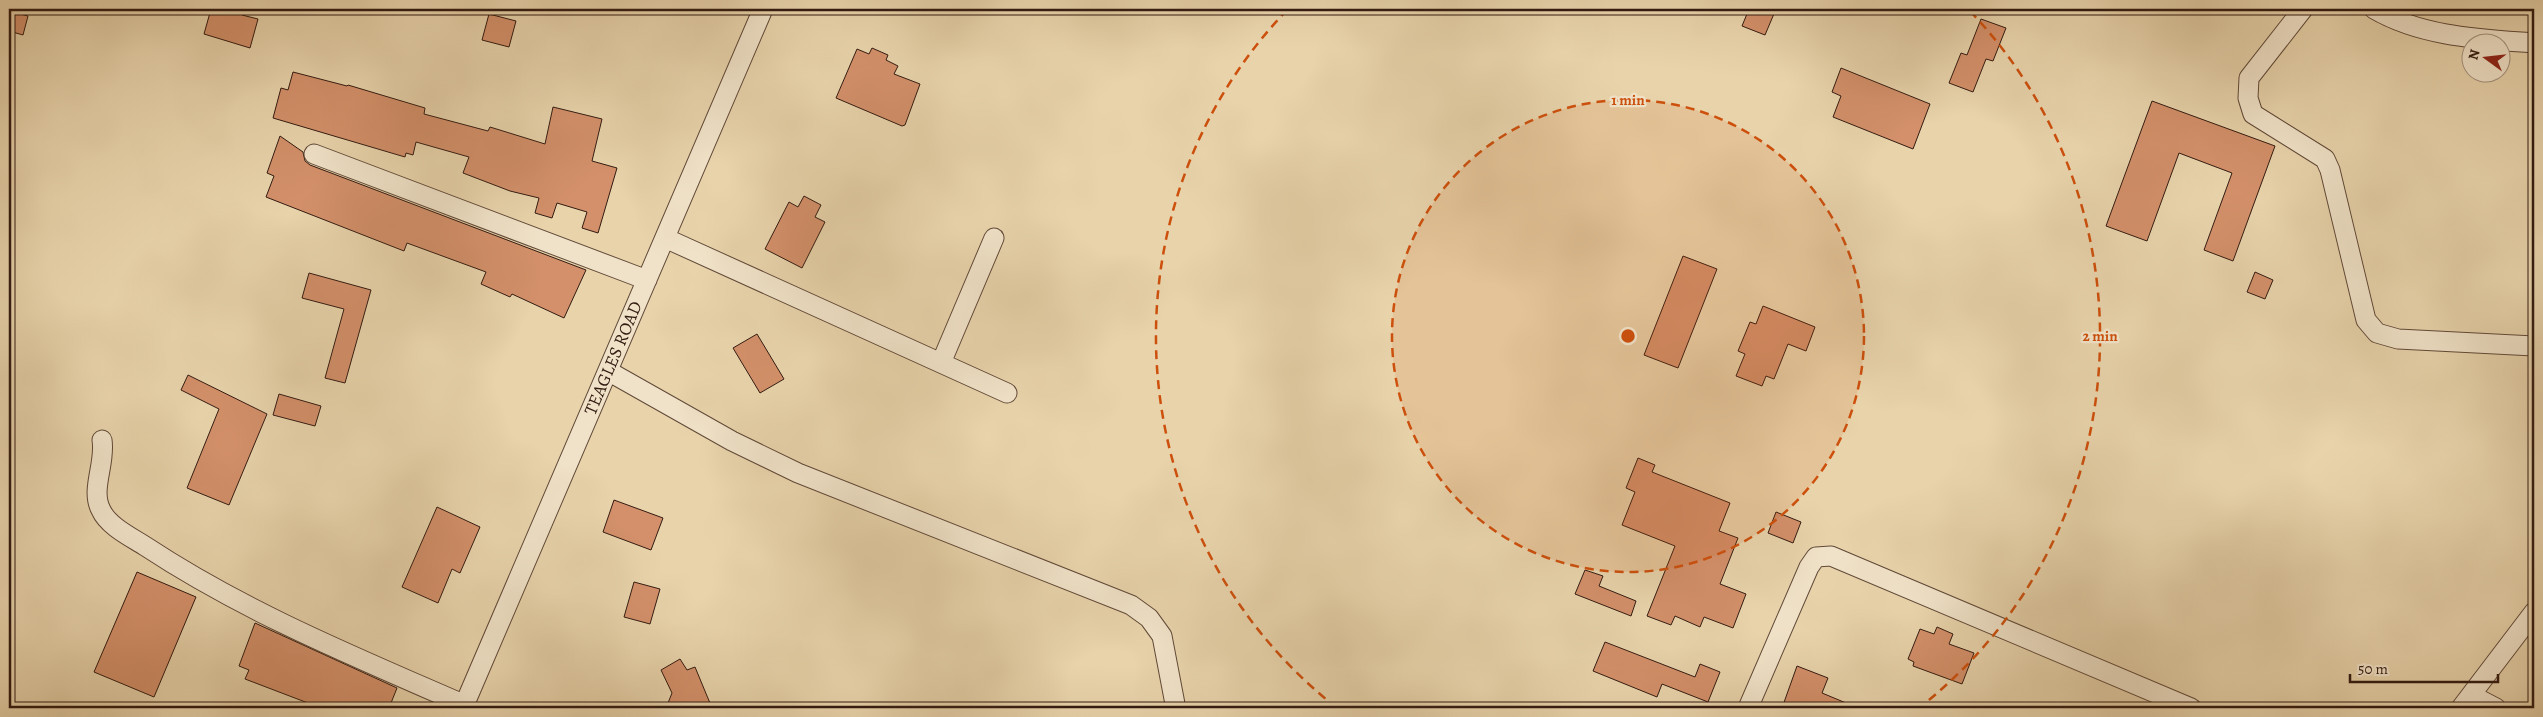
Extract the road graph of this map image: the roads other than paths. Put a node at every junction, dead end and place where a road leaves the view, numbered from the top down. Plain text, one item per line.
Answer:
1 (763, 9) edge
2 (2303, 9) edge
3 (2374, 9) edge
4 (2534, 43) edge
5 (314, 154) dead end
6 (665, 238) junction
7 (994, 238) dead end
8 (647, 280) junction
9 (2534, 346) edge
10 (941, 363) junction
11 (608, 371) junction
12 (1007, 393) dead end
13 (102, 440) dead end
14 (2532, 620) edge
15 (2466, 702) edge
16 (1175, 704) dead end
17 (464, 707) edge
18 (1748, 708) edge
19 (2192, 708) edge
20 (2496, 708) edge

1 - 6 street, TEAGLES ROAD
2 - 9 street
3 - 4 street
5 - 8 street
6 - 8 street, TEAGLES ROAD
6 - 10 street
7 - 10 street
8 - 11 street, TEAGLES ROAD
10 - 12 street
11 - 16 street
11 - 17 street, TEAGLES ROAD
13 - 17 street
14 - 15 street
15 - 20 street
18 - 19 street

